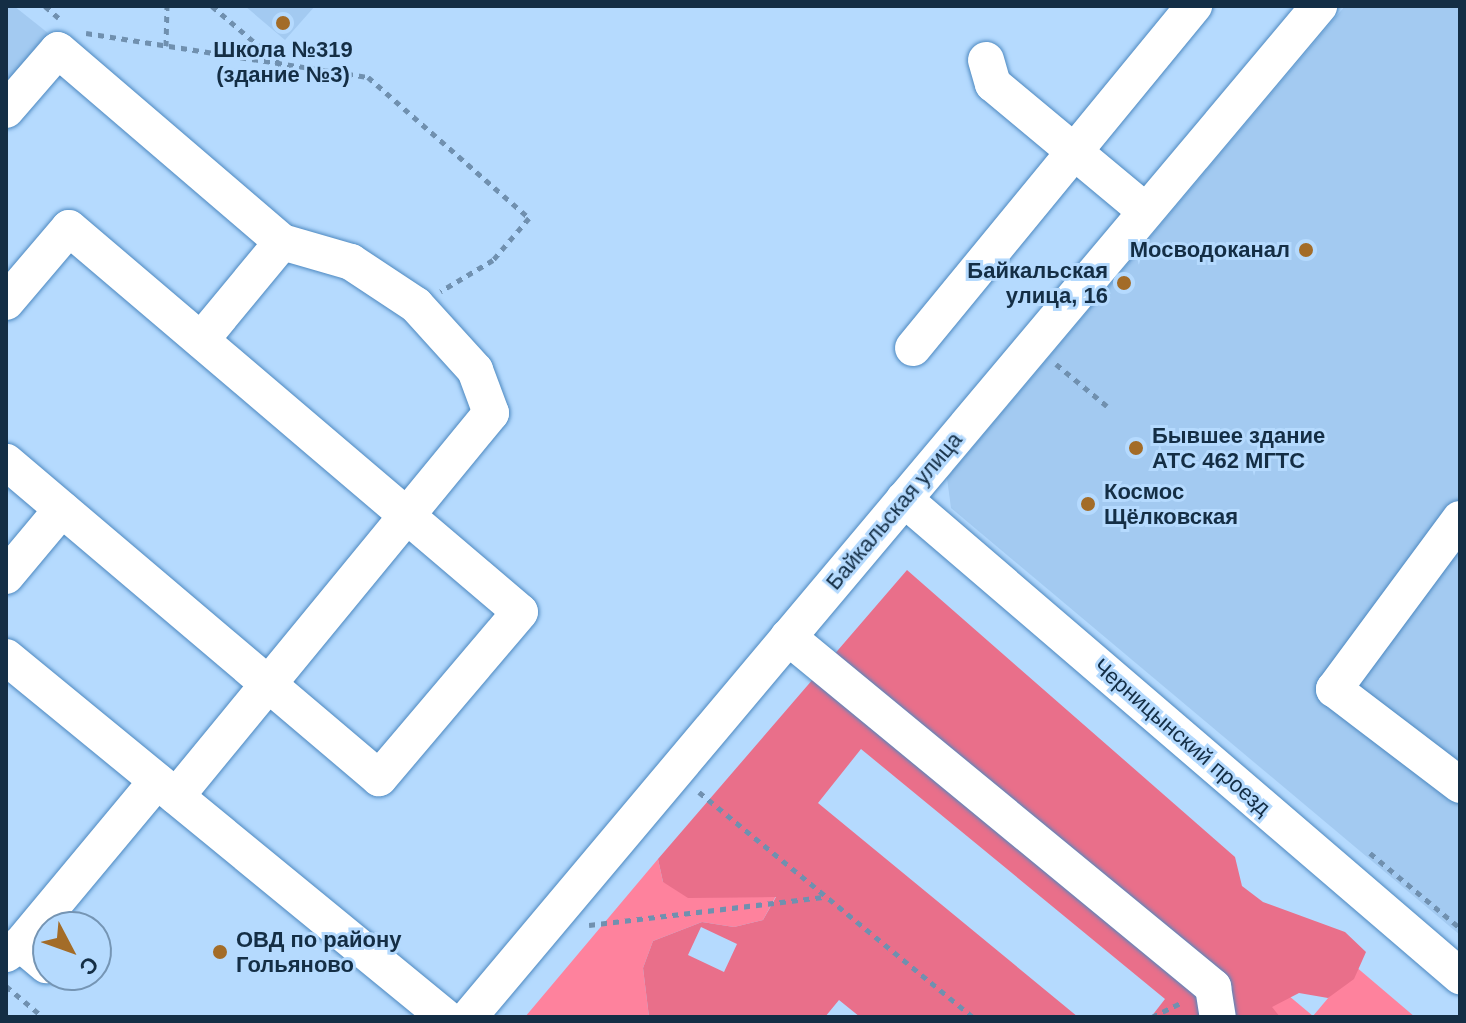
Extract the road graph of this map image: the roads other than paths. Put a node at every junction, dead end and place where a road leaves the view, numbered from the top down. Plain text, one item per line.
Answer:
1 (1194, 6) edge
2 (1319, 6) edge
3 (986, 60) dead end
4 (6, 110) edge
5 (1074, 152) junction
6 (1144, 210) junction
7 (282, 242) junction
8 (6, 302) edge
9 (201, 340) junction
10 (913, 348) dead end
11 (6, 462) edge
12 (904, 499) junction
13 (62, 509) junction
14 (407, 515) junction
15 (1460, 519) edge
16 (6, 576) edge
17 (788, 637) junction
18 (6, 657) edge
19 (268, 684) junction
20 (1460, 785) edge
21 (166, 788) junction
22 (24, 954) edge
23 (1460, 976) edge
24 (445, 1017) edge
25 (469, 1017) edge
26 (1218, 1017) edge

1 - 5 street
2 - 6 street, Байкальская улица
3 - 5 street
4 - 7 street
5 - 6 street
5 - 10 street
6 - 12 street, Байкальская улица
7 - 9 street
7 - 14 street
8 - 9 street
9 - 14 street
11 - 13 street
12 - 17 street, Байкальская улица
12 - 23 street, Черницынский проезд
13 - 16 street
13 - 19 street
14 - 19 street
14 - 19 street
15 - 20 street
17 - 25 street, Байкальская улица
17 - 26 street
18 - 21 street
19 - 21 street
21 - 22 street
21 - 24 street

